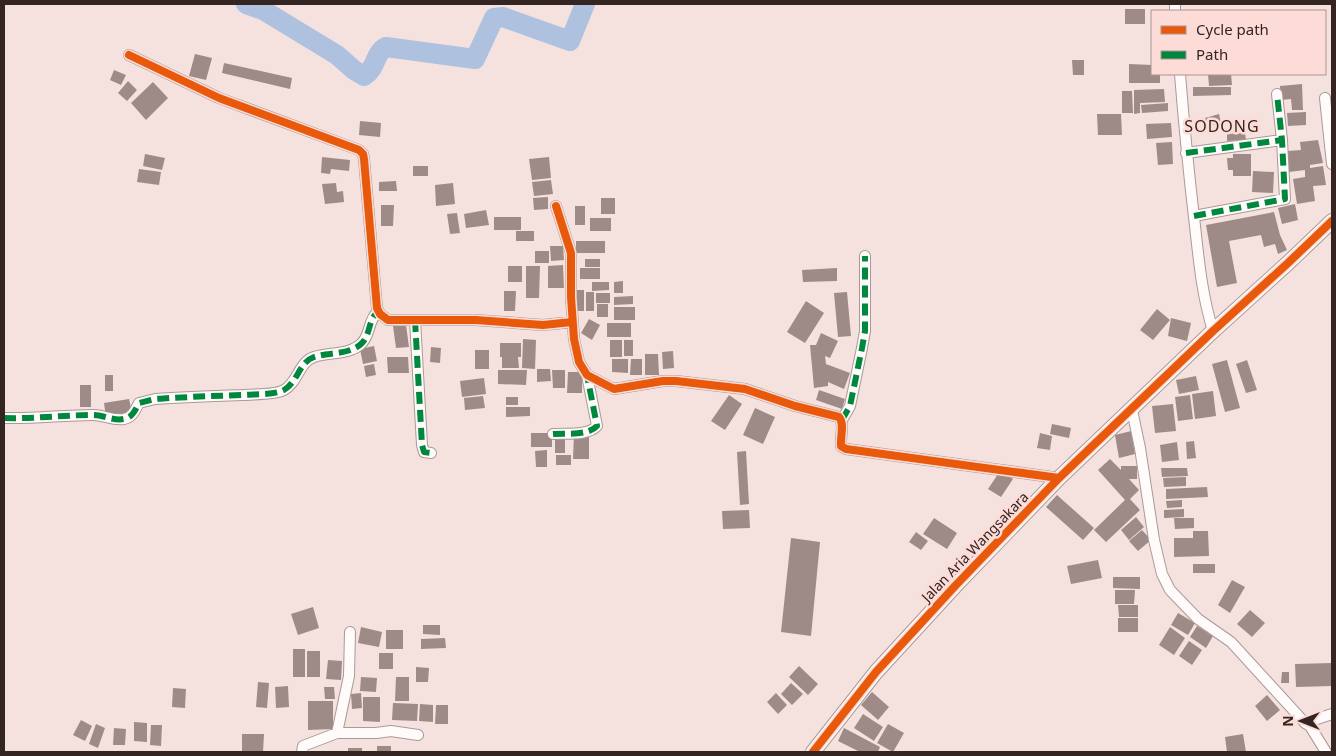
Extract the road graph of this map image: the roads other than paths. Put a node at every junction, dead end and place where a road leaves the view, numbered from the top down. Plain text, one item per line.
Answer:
1 (129, 55) dead end
2 (1180, 75) edge
3 (1276, 94) dead end
4 (1325, 98) dead end
5 (1282, 140) junction
6 (1186, 153) junction
7 (1332, 164) edge
8 (556, 206) dead end
9 (1194, 216) junction
10 (1332, 221) edge
11 (865, 256) dead end
12 (378, 311) junction
13 (415, 320) junction
14 (572, 322) junction
15 (1213, 331) junction
16 (587, 375) junction
17 (1132, 410) junction
18 (4, 418) edge
19 (842, 420) junction
20 (553, 434) dead end
21 (431, 453) dead end
22 (1060, 478) junction
23 (350, 632) dead end
24 (1332, 714) edge
25 (1305, 722) junction
26 (337, 733) junction
27 (418, 735) dead end
28 (302, 752) edge
29 (813, 752) edge
30 (1326, 752) edge

1 - 12 street
2 - 6 street
3 - 5 street
4 - 7 street
5 - 6 street
5 - 9 street
6 - 9 street
8 - 14 street
9 - 15 street
10 - 15 street, Jalan Aria Wangsakara
11 - 19 street
12 - 13 street
12 - 18 street
13 - 14 street
13 - 21 street
14 - 16 street
15 - 17 street, Jalan Aria Wangsakara
16 - 19 street
16 - 20 street
17 - 22 street, Jalan Aria Wangsakara
17 - 25 street
19 - 22 street
22 - 29 street, Jalan Aria Wangsakara
23 - 26 street
24 - 25 street
25 - 30 street
26 - 27 street
26 - 28 street

